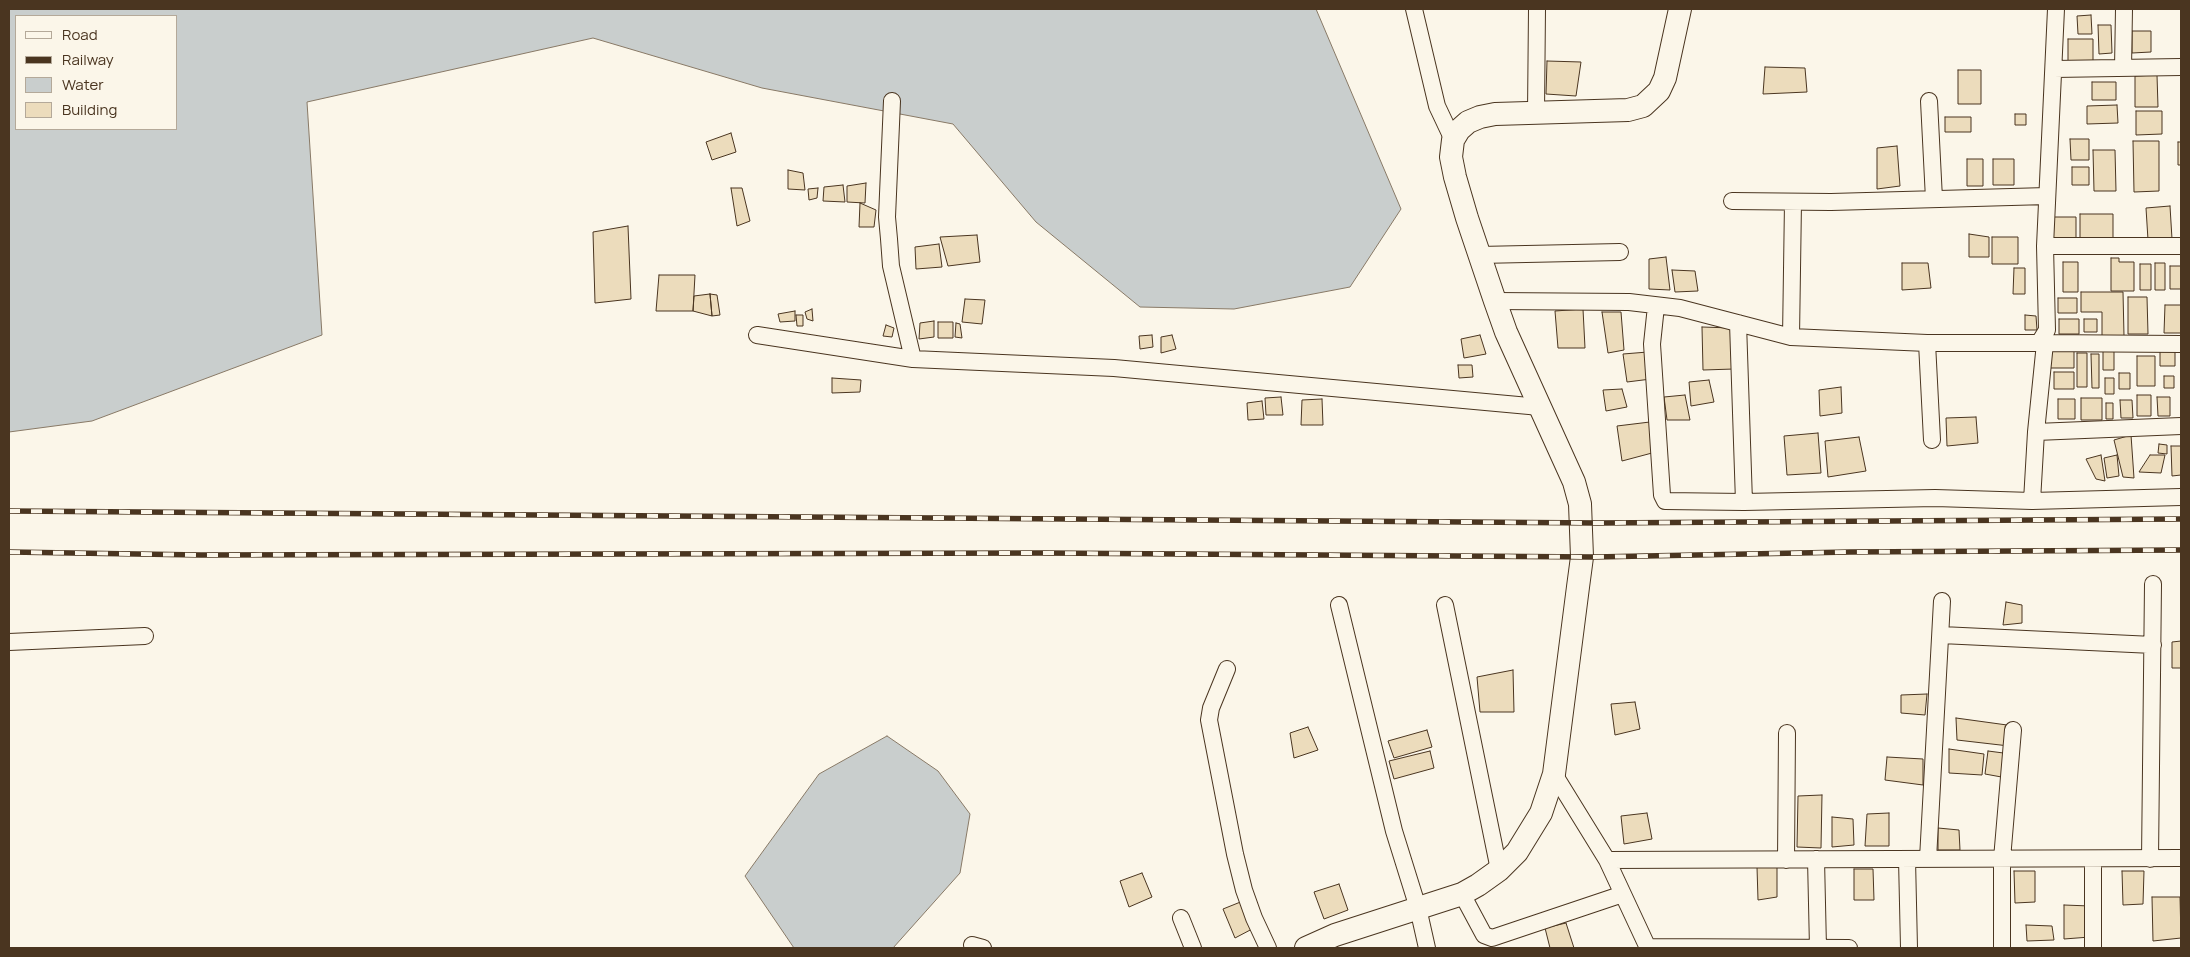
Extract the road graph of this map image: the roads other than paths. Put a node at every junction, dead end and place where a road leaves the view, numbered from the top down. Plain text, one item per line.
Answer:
1 (1414, 9) edge
2 (1537, 9) edge
3 (1680, 9) edge
4 (2056, 9) edge
5 (2124, 9) edge
6 (2181, 67) edge
7 (2123, 68) junction
8 (2054, 69) junction
9 (892, 101) dead end
10 (1929, 101) dead end
11 (1536, 112) junction
12 (1453, 140) junction
13 (2047, 196) junction
14 (1934, 199) junction
15 (1732, 200) dead end
16 (1793, 202) junction
17 (2045, 246) junction
18 (2181, 246) edge
19 (1620, 252) dead end
20 (1479, 254) junction
21 (1495, 301) junction
22 (1656, 306) junction
23 (1738, 323) junction
24 (757, 335) dead end
25 (1791, 337) junction
26 (1927, 343) junction
27 (2042, 343) junction
28 (2181, 344) edge
29 (913, 360) junction
30 (1540, 407) junction
31 (2181, 426) edge
32 (2036, 432) junction
33 (1932, 440) dead end
34 (2181, 497) edge
35 (2032, 500) junction
36 (1744, 502) junction
37 (2153, 584) dead end
38 (1942, 601) dead end
39 (1339, 605) dead end
40 (1445, 605) dead end
41 (1940, 635) junction
42 (145, 636) dead end
43 (9, 642) edge
44 (2153, 646) junction
45 (1227, 669) dead end
46 (2013, 730) dead end
47 (1787, 732) dead end
48 (1554, 774) junction
49 (2150, 858) junction
50 (2181, 858) edge
51 (1816, 859) junction
52 (1907, 859) junction
53 (1928, 859) junction
54 (2002, 859) junction
55 (2093, 859) junction
56 (1607, 860) junction
57 (1786, 860) junction
58 (1499, 870) junction
59 (1462, 894) junction
60 (1623, 894) junction
61 (1418, 908) junction
62 (1181, 918) dead end
63 (1194, 948) edge
64 (1268, 948) edge
65 (1306, 948) edge
66 (1427, 948) edge
67 (1648, 948) edge
68 (1818, 948) edge
69 (1849, 948) edge
70 (1909, 948) edge
71 (2002, 948) edge
72 (2093, 948) edge

1 - 12 street
2 - 11 street
3 - 11 main road
4 - 8 street
5 - 7 street
6 - 7 street
7 - 8 street
8 - 13 street
9 - 29 street
10 - 14 street
11 - 12 main road
12 - 20 main road
13 - 14 street
13 - 17 street
14 - 16 street
15 - 16 street
16 - 25 street
17 - 18 street
17 - 27 street
19 - 20 street
20 - 21 main road
21 - 22 street
21 - 30 main road
22 - 23 street
22 - 36 street
23 - 25 street
23 - 36 street
24 - 29 street
25 - 26 street
26 - 27 street
26 - 33 street
27 - 28 street
27 - 32 street
29 - 30 street
30 - 48 main road
31 - 32 street
32 - 35 street
34 - 35 street
35 - 36 street
37 - 44 street
38 - 41 street
39 - 61 street
40 - 58 street
41 - 44 street
41 - 53 street
42 - 43 street
44 - 49 street
45 - 64 street
46 - 54 street
47 - 57 street
48 - 56 street
48 - 58 main road
49 - 50 street
49 - 55 street
51 - 52 street
51 - 57 street
51 - 68 street
52 - 53 street
52 - 70 street
53 - 54 street
54 - 55 street
54 - 71 street
55 - 72 street
56 - 57 street
56 - 60 street
58 - 59 main road
59 - 60 street
59 - 61 main road
60 - 67 street
61 - 65 main road
61 - 66 street
62 - 63 street
67 - 68 street
68 - 69 street

